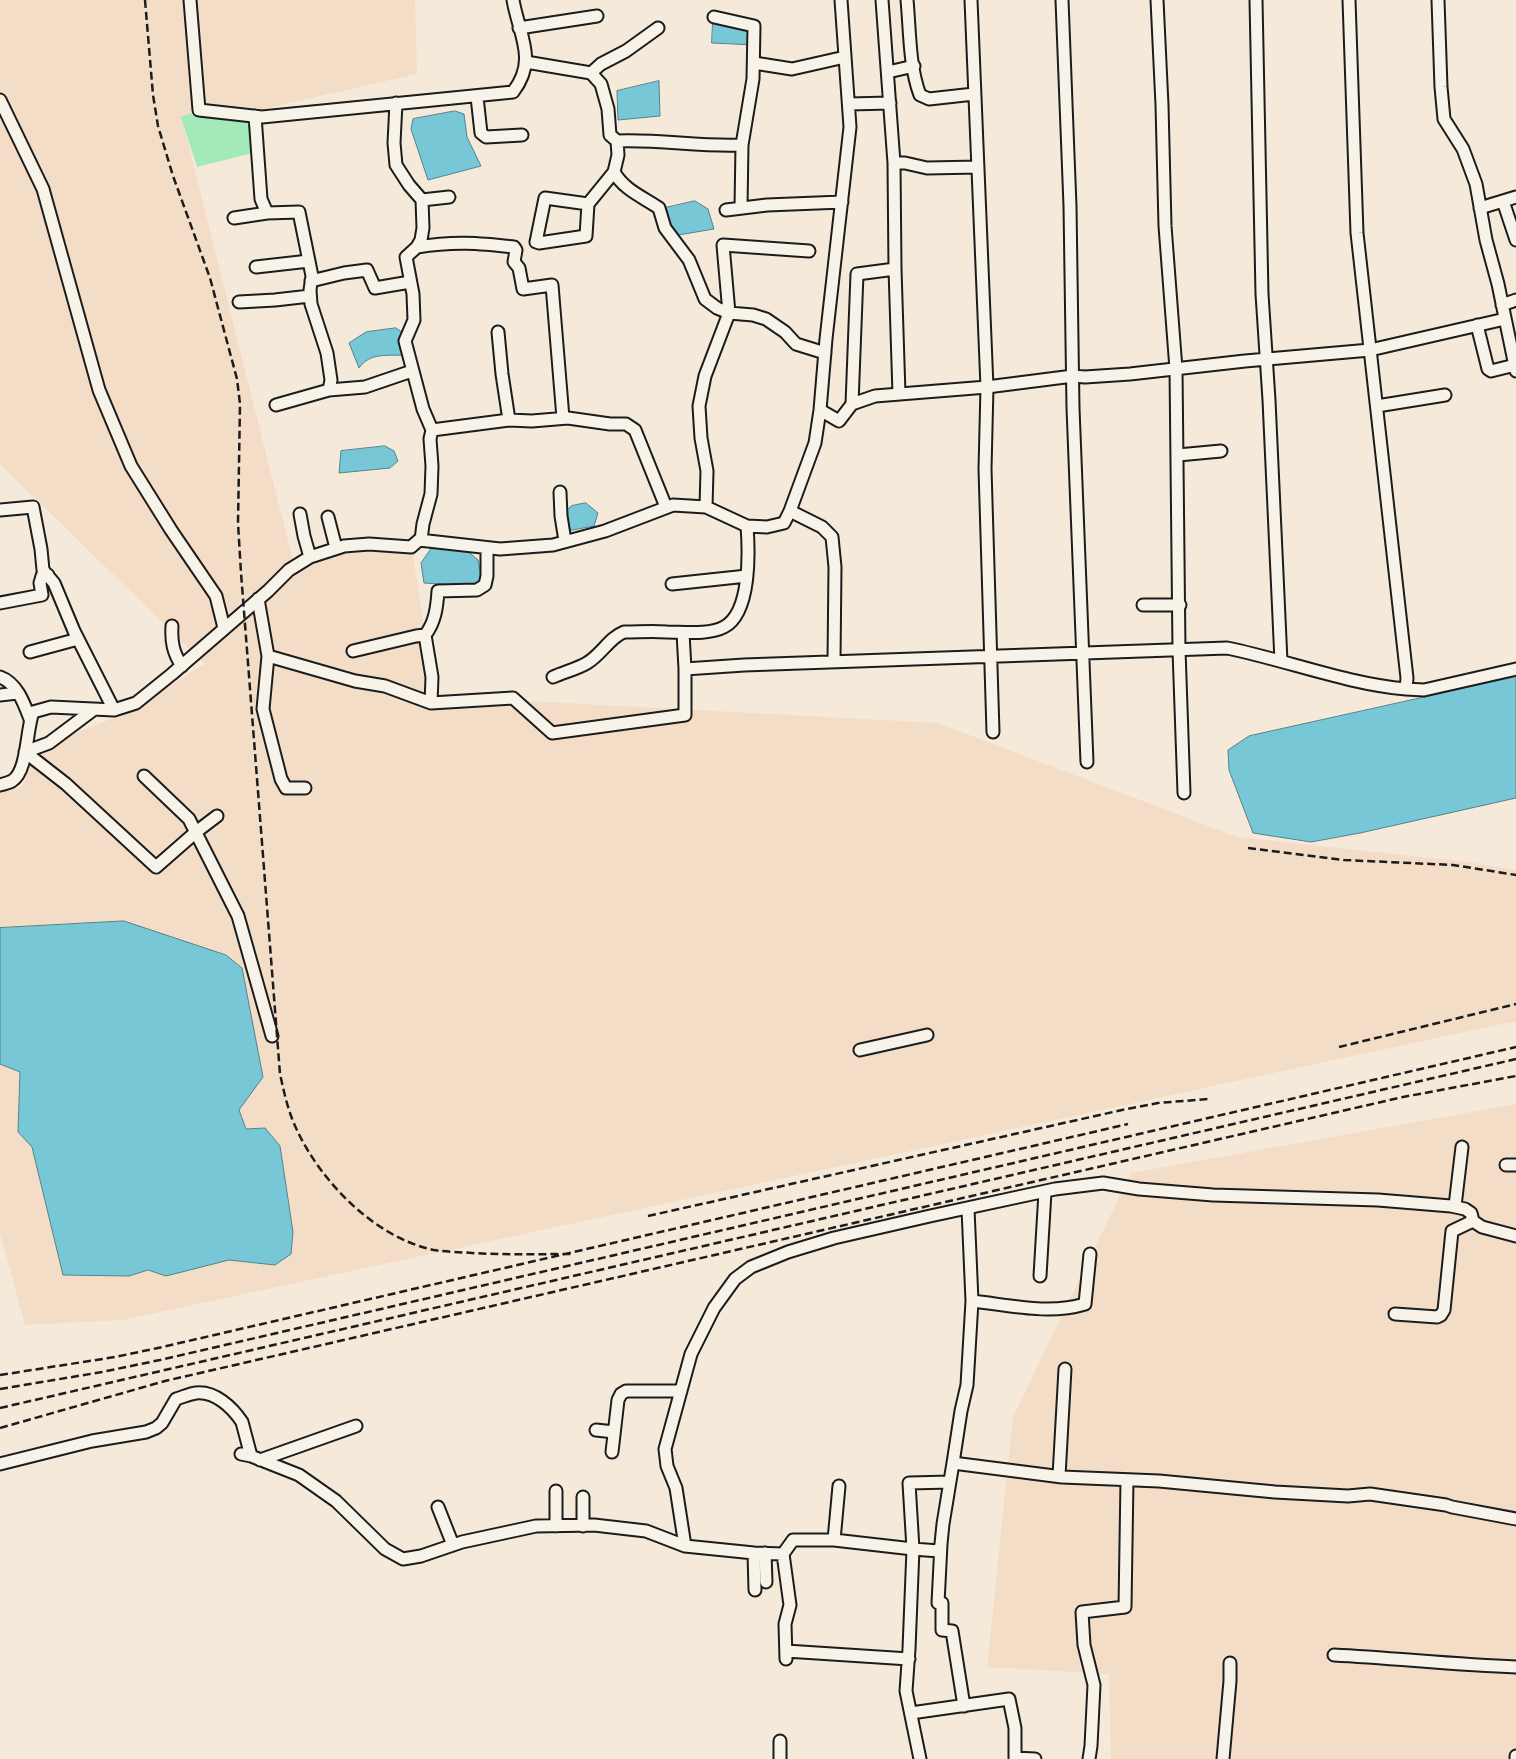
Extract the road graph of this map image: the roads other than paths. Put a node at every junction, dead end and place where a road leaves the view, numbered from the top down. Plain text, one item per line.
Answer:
1 (190, 0) edge
2 (513, 0) edge
3 (841, 0) edge
4 (882, 0) edge
5 (907, 0) edge
6 (971, 0) edge
7 (1062, 0) edge
8 (1157, 0) edge
9 (1256, 0) edge
10 (1349, 0) edge
11 (1438, 0) edge
12 (597, 16) dead end
13 (714, 17) dead end
14 (519, 28) junction
15 (658, 28) dead end
16 (845, 57) junction
17 (526, 62) junction
18 (754, 63) junction
19 (914, 66) junction
20 (888, 72) junction
21 (592, 73) junction
22 (974, 94) junction
23 (477, 97) junction
24 (0, 100) edge
25 (396, 103) junction
26 (890, 103) junction
27 (849, 104) junction
28 (255, 116) junction
29 (522, 135) dead end
30 (617, 141) junction
31 (742, 146) junction
32 (894, 163) junction
33 (978, 167) junction
34 (614, 172) junction
35 (1516, 197) edge
36 (449, 198) dead end
37 (422, 200) junction
38 (1503, 201) junction
39 (842, 202) junction
40 (588, 204) junction
41 (741, 208) junction
42 (1480, 208) junction
43 (726, 210) dead end
44 (267, 213) junction
45 (234, 218) dead end
46 (1516, 240) edge
47 (418, 247) junction
48 (809, 251) dead end
49 (309, 261) junction
50 (256, 267) dead end
51 (895, 270) junction
52 (311, 281) junction
53 (410, 282) junction
54 (310, 296) junction
55 (1516, 300) edge
56 (239, 302) dead end
57 (1502, 305) junction
58 (729, 312) junction
59 (1509, 327) edge
60 (1478, 329) junction
61 (498, 332) dead end
62 (1370, 350) junction
63 (825, 353) junction
64 (1265, 359) junction
65 (1176, 368) junction
66 (1515, 368) edge
67 (412, 371) junction
68 (1073, 376) junction
69 (987, 387) junction
70 (329, 390) junction
71 (899, 394) junction
72 (1445, 396) dead end
73 (852, 404) junction
74 (276, 405) dead end
75 (1376, 406) junction
76 (820, 410) junction
77 (563, 418) junction
78 (509, 420) junction
79 (432, 430) junction
80 (1221, 451) dead end
81 (1178, 456) junction
82 (560, 492) dead end
83 (666, 507) junction
84 (706, 508) junction
85 (0, 510) edge
86 (790, 510) junction
87 (300, 514) dead end
88 (328, 516) dead end
89 (747, 526) junction
90 (421, 540) junction
91 (565, 541) junction
92 (336, 548) junction
93 (487, 548) junction
94 (310, 558) junction
95 (48, 575) junction
96 (747, 576) junction
97 (672, 584) dead end
98 (258, 599) junction
99 (0, 603) edge
100 (1180, 604) junction
101 (1143, 605) dead end
102 (172, 626) dead end
103 (224, 628) junction
104 (683, 633) junction
105 (425, 635) junction
106 (78, 639) junction
107 (1179, 650) junction
108 (353, 651) dead end
109 (30, 652) dead end
110 (1082, 653) junction
111 (268, 656) junction
112 (991, 656) junction
113 (834, 661) junction
114 (1280, 661) junction
115 (182, 666) junction
116 (685, 669) junction
117 (1516, 669) edge
118 (0, 677) edge
119 (553, 677) dead end
120 (1406, 689) junction
121 (18, 692) junction
122 (0, 695) edge
123 (431, 703) junction
124 (93, 710) junction
125 (114, 710) junction
126 (30, 719) junction
127 (993, 732) dead end
128 (25, 752) junction
129 (1087, 762) dead end
130 (144, 776) dead end
131 (0, 785) edge
132 (305, 788) dead end
133 (1184, 793) dead end
134 (217, 816) dead end
135 (196, 832) junction
136 (927, 1035) dead end
137 (272, 1036) dead end
138 (860, 1050) dead end
139 (1462, 1147) dead end
140 (1045, 1192) junction
141 (1454, 1206) junction
142 (968, 1209) junction
143 (1473, 1220) junction
144 (1516, 1236) edge
145 (1090, 1254) dead end
146 (1040, 1276) dead end
147 (972, 1301) junction
148 (1395, 1314) dead end
149 (1065, 1369) dead end
150 (681, 1391) junction
151 (356, 1426) dead end
152 (596, 1430) dead end
153 (614, 1432) junction
154 (612, 1452) dead end
155 (251, 1457) junction
156 (953, 1463) junction
157 (0, 1464) edge
158 (1059, 1476) junction
159 (1127, 1480) junction
160 (950, 1482) junction
161 (839, 1486) dead end
162 (556, 1491) dead end
163 (583, 1497) dead end
164 (438, 1507) dead end
165 (1516, 1519) edge
166 (556, 1526) junction
167 (582, 1526) junction
168 (834, 1540) junction
169 (942, 1544) junction
170 (453, 1545) junction
171 (685, 1546) junction
172 (913, 1549) junction
173 (759, 1553) junction
174 (783, 1554) junction
175 (766, 1582) dead end
176 (756, 1590) dead end
177 (1334, 1655) dead end
178 (909, 1659) junction
179 (1230, 1663) dead end
180 (1516, 1667) edge
181 (964, 1706) junction
182 (911, 1713) junction
183 (780, 1741) dead end
184 (780, 1759) edge
185 (920, 1759) edge
186 (1015, 1759) edge
187 (1035, 1759) edge
188 (1089, 1759) edge
189 (1223, 1759) edge

1 - 28 street
2 - 14 street
3 - 16 street
4 - 20 street
5 - 19 street
6 - 22 street
7 - 68 street
8 - 65 street
9 - 64 street
10 - 62 street
11 - 42 street
12 - 14 street
13 - 18 street
14 - 17 street
15 - 21 street
16 - 18 street
16 - 27 street
17 - 21 street
17 - 23 street
18 - 31 street
19 - 20 street
19 - 22 street
20 - 26 street
21 - 30 street
22 - 33 street
23 - 25 street
23 - 29 street
24 - 103 street
25 - 28 street
25 - 37 street
26 - 27 street
26 - 32 street
27 - 39 street
28 - 44 street
30 - 31 street
30 - 34 street
31 - 41 street
32 - 33 street
32 - 51 street
33 - 69 street
34 - 40 street
34 - 58 street
35 - 38 street
36 - 37 street
37 - 47 street
38 - 42 street
38 - 46 street
39 - 41 street
39 - 63 street
40 - 40 street
41 - 43 street
42 - 57 street
44 - 45 street
44 - 49 street
47 - 53 street
47 - 77 street
48 - 58 street
49 - 50 street
49 - 52 street
51 - 71 street
51 - 73 street
52 - 53 street
52 - 54 street
53 - 67 street
54 - 56 street
54 - 70 street
55 - 57 street
57 - 59 street
58 - 63 street
58 - 84 street
59 - 60 street
59 - 66 street
60 - 62 street
60 - 66 street
61 - 78 street
62 - 64 street
62 - 75 street
63 - 76 street
64 - 65 street
64 - 114 street
65 - 68 street
65 - 81 street
67 - 70 street
67 - 79 street
68 - 69 street
68 - 110 street
69 - 71 street
69 - 112 street
70 - 74 street
71 - 73 street
72 - 75 street
73 - 76 street
75 - 120 street
76 - 86 street
77 - 78 street
77 - 83 street
78 - 79 street
79 - 90 street
80 - 81 street
81 - 100 street
82 - 91 street
83 - 84 street
83 - 91 street
84 - 89 street
85 - 95 street
86 - 89 street
86 - 113 street
87 - 94 street
88 - 92 street
89 - 96 street
90 - 92 street
90 - 93 street
91 - 93 street
92 - 94 street
93 - 105 street
94 - 98 street
95 - 99 street
95 - 106 street
96 - 97 street
96 - 104 street
98 - 103 street
98 - 111 street
100 - 101 street
100 - 107 street
102 - 115 street
103 - 115 street
104 - 116 street
104 - 119 street
105 - 108 street
105 - 123 street
106 - 109 street
106 - 125 street
107 - 110 street
107 - 114 street
107 - 133 street
110 - 112 street
110 - 129 street
111 - 123 street
111 - 132 street
112 - 113 street
112 - 127 street
113 - 116 street
114 - 120 street
115 - 125 street
116 - 123 street
117 - 120 street
118 - 121 street
121 - 122 street
121 - 126 street
124 - 125 street
124 - 126 street
124 - 128 street
126 - 128 street
128 - 131 street
128 - 135 street
130 - 135 street
134 - 135 street
135 - 137 street
136 - 138 street
139 - 141 street
140 - 141 street
140 - 142 street
140 - 146 street
141 - 143 street
142 - 147 street
142 - 150 street
143 - 144 street
143 - 148 street
145 - 147 street
147 - 156 street
149 - 158 street
150 - 153 street
150 - 171 street
151 - 155 street
152 - 153 street
153 - 154 street
155 - 157 street
155 - 170 street
156 - 158 street
156 - 160 street
158 - 159 street
159 - 165 street
159 - 188 street
160 - 169 street
160 - 172 street
161 - 168 street
162 - 166 street
163 - 167 street
164 - 170 street
166 - 167 street
166 - 170 street
167 - 171 street
168 - 172 street
168 - 174 street
169 - 172 street
169 - 181 street
171 - 173 street
172 - 178 street
173 - 174 street
173 - 175 street
173 - 176 street
174 - 178 street
177 - 180 street
178 - 182 street
179 - 189 street
181 - 182 street
181 - 186 street
182 - 185 street
183 - 184 street
186 - 187 street

